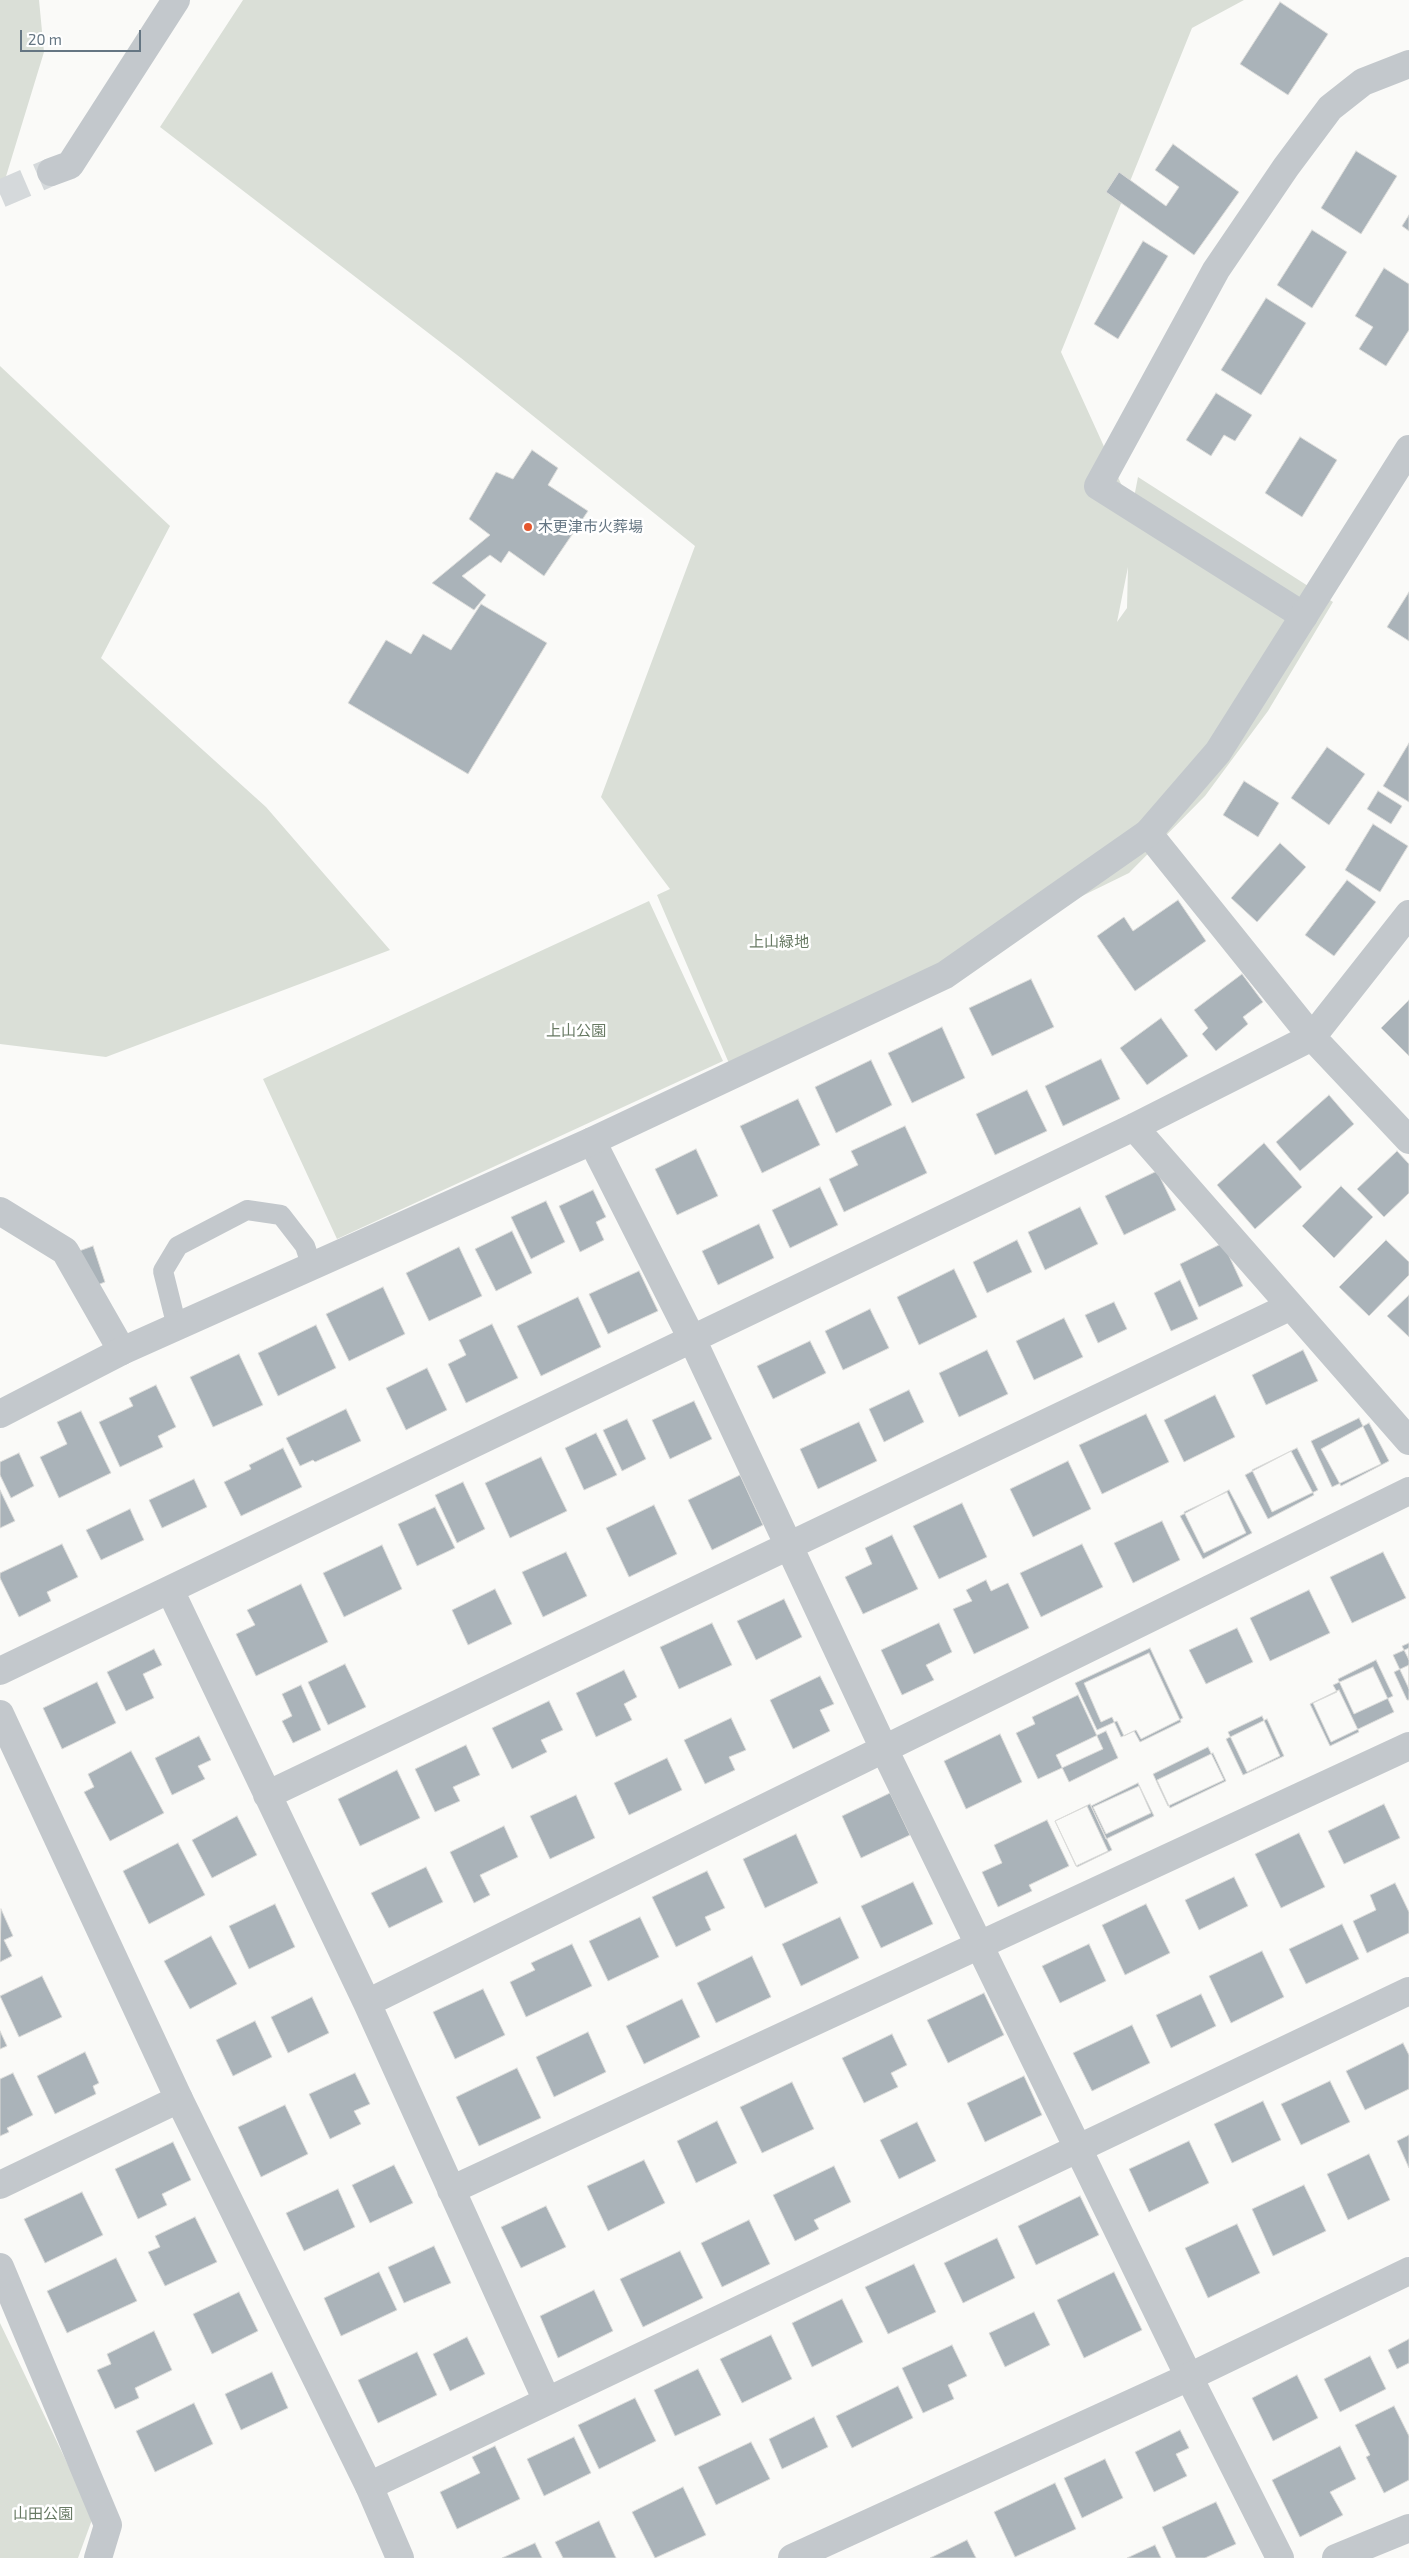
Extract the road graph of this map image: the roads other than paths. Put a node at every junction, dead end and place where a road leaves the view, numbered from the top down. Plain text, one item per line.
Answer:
1 (176, 0) edge
2 (1409, 64) edge
3 (51, 172) tunnel mouth
4 (1409, 449) edge
5 (1304, 616) junction
6 (1148, 833) junction
7 (1409, 914) edge
8 (1312, 1037) junction
9 (1134, 1127) junction
10 (1409, 1140) edge
11 (592, 1141) junction
12 (0, 1211) edge
13 (312, 1267) junction
14 (1289, 1307) junction
15 (177, 1327) junction
16 (692, 1339) junction
17 (122, 1352) junction
18 (0, 1414) edge
19 (1409, 1441) edge
20 (1409, 1491) edge
21 (789, 1545) junction
22 (170, 1590) junction
23 (0, 1672) edge
24 (0, 1714) edge
25 (1409, 1746) edge
26 (884, 1749) junction
27 (267, 1795) junction
28 (979, 1946) junction
29 (1409, 1991) edge
30 (367, 2003) junction
31 (179, 2099) junction
32 (1079, 2148) junction
33 (0, 2186) edge
34 (451, 2190) junction
35 (0, 2267) edge
36 (1409, 2271) edge
37 (1189, 2377) junction
38 (547, 2401) junction
39 (369, 2486) junction
40 (1409, 2528) edge
41 (98, 2558) edge
42 (400, 2558) edge
43 (792, 2558) edge
44 (1280, 2558) edge
45 (1336, 2558) edge

1 - 3 street
2 - 5 street
4 - 5 street
5 - 6 street
6 - 8 street
6 - 11 street
7 - 8 street
8 - 9 street
8 - 10 street
9 - 14 street
9 - 16 street
11 - 13 street
11 - 16 street
12 - 17 street
13 - 15 street
13 - 15 lane
14 - 19 street
14 - 21 street
15 - 17 street
16 - 21 street
16 - 22 street
17 - 18 street
20 - 26 street
21 - 26 street
21 - 27 street
22 - 23 street
22 - 27 street
24 - 31 street
25 - 28 street
26 - 28 street
26 - 30 street
27 - 30 street
28 - 32 street
28 - 34 street
29 - 32 street
30 - 34 street
31 - 33 street
31 - 39 street
32 - 37 street
32 - 38 street
34 - 38 street
35 - 41 street
36 - 37 street
37 - 43 street
37 - 44 street
38 - 39 street
39 - 42 street
40 - 45 street

